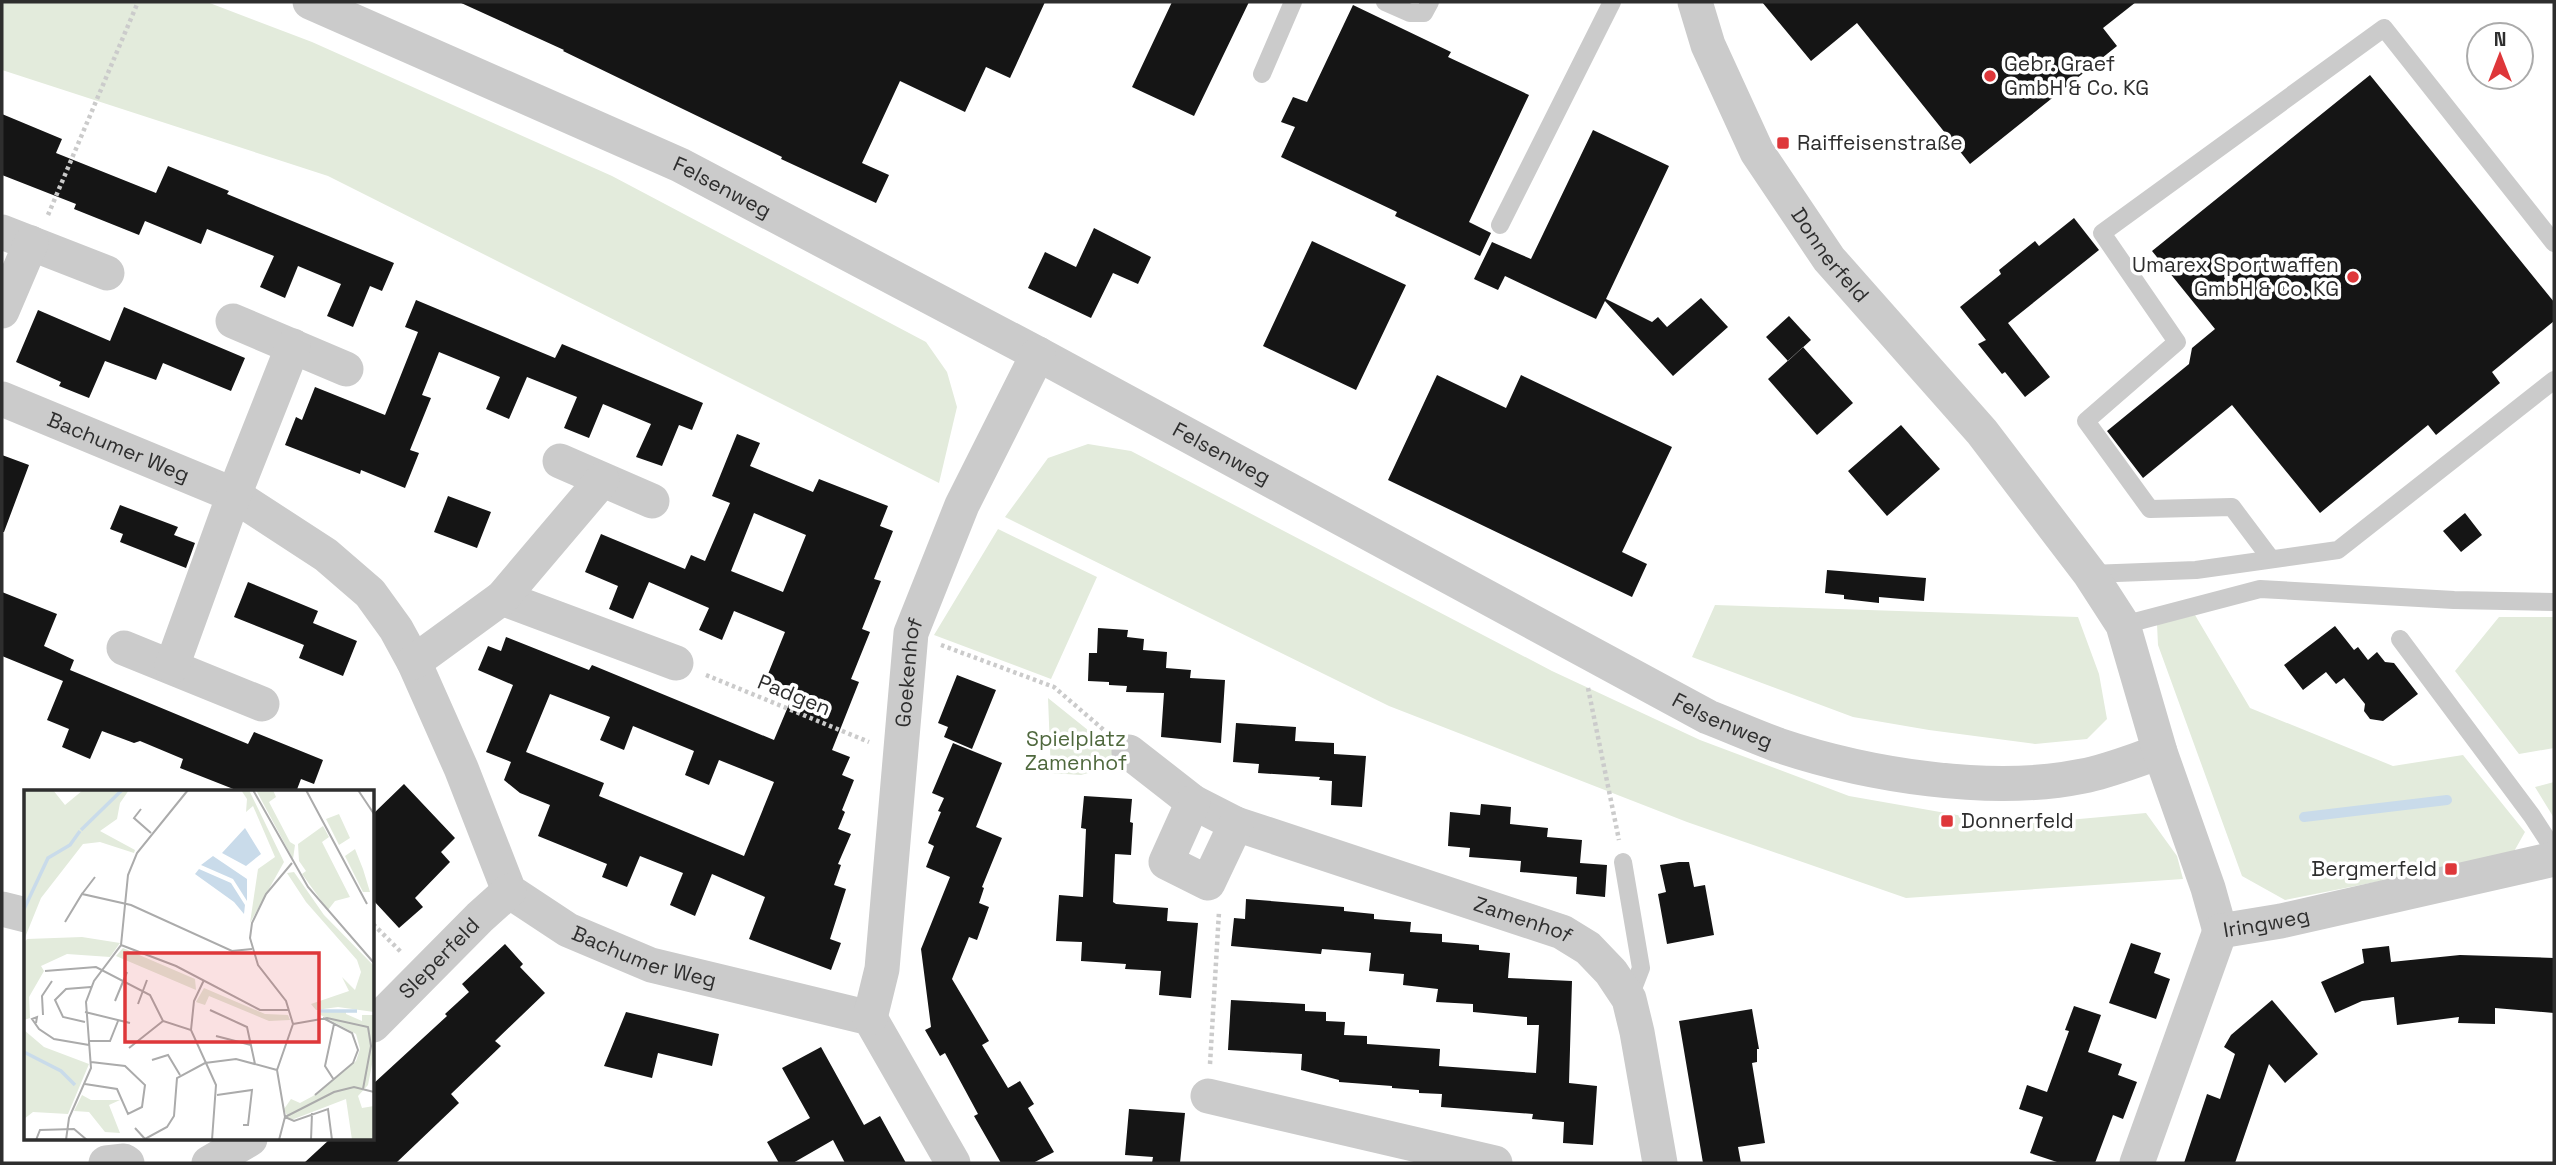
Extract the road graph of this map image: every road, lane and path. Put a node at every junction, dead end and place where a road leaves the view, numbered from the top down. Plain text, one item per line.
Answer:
1 (138, 2) edge
2 (310, 2) edge
3 (1293, 2) edge
4 (1385, 2) edge
5 (1430, 2) edge
6 (1612, 2) edge
7 (1695, 2) edge
8 (1262, 74) dead end
9 (1500, 225) dead end
10 (23, 240) edge
11 (2554, 243) edge
12 (107, 273) dead end
13 (2, 311) edge
14 (233, 321) dead end
15 (293, 346) junction
16 (1038, 354) junction
17 (346, 369) dead end
18 (2554, 380) edge
19 (2, 399) edge
20 (560, 461) dead end
21 (602, 480) junction
22 (234, 495) junction
23 (652, 501) dead end
24 (2272, 559) junction
25 (2090, 574) junction
26 (502, 598) junction
27 (2554, 601) edge
28 (2123, 625) junction
29 (911, 633) junction
30 (2400, 639) dead end
31 (1579, 646) junction
32 (124, 648) dead end
33 (414, 662) junction
34 (676, 663) joint
35 (172, 666) junction
36 (262, 704) dead end
37 (1129, 752) joint
38 (2160, 752) junction
39 (901, 755) junction
40 (1193, 802) junction
41 (1236, 824) junction
42 (2554, 850) edge
43 (2554, 859) edge
44 (1623, 862) joint
45 (1208, 883) junction
46 (509, 891) junction
47 (2, 909) edge
48 (24, 914) edge
49 (374, 925) edge
50 (2220, 931) junction
51 (422, 973) junction
52 (1629, 999) junction
53 (870, 1018) junction
54 (374, 1024) edge
55 (1208, 1096) joint
56 (248, 1140) edge
57 (106, 1163) edge
58 (127, 1163) edge
59 (209, 1163) edge
60 (953, 1163) edge
61 (1495, 1163) edge
62 (1660, 1163) edge
63 (2137, 1163) edge

1 - 10 path
2 - 16 street, Felsenweg
3 - 8 lane
4 - 5 lane
6 - 9 lane
7 - 25 street, Donnerfeld
10 - 12 street
10 - 13 street
11 - 24 lane
14 - 15 street
15 - 17 street
15 - 22 street
16 - 29 street, Goekenhof
16 - 31 street, Felsenweg
18 - 24 lane
19 - 22 street, Bachumer Weg
20 - 21 street
21 - 23 street
21 - 26 street
22 - 33 street, Bachumer Weg
22 - 35 street
24 - 25 lane
25 - 28 street, Donnerfeld
26 - 33 street
26 - 34 street
27 - 28 lane
28 - 38 street, Donnerfeld
29 - 37 path
29 - 39 street, Goekenhof
30 - 42 lane
31 - 38 street, Felsenweg
31 - 44 path
32 - 35 street
33 - 46 street, Bachumer Weg
34 - 39 path, Padgen
35 - 36 street
37 - 40 street, Zamenhof
38 - 50 street, Donnerfeld
39 - 53 street, Goekenhof
40 - 41 street, Zamenhof
40 - 45 street
41 - 45 street
41 - 52 street, Zamenhof
43 - 50 street, Iringweg
44 - 52 lane
45 - 55 path
46 - 51 street, Sleperfeld
46 - 53 street, Bachumer Weg
47 - 48 street
49 - 51 path
50 - 63 street, Iringweg
51 - 54 street, Sleperfeld
52 - 62 street, Zamenhof
53 - 60 street
55 - 61 street
56 - 59 street
57 - 58 street

